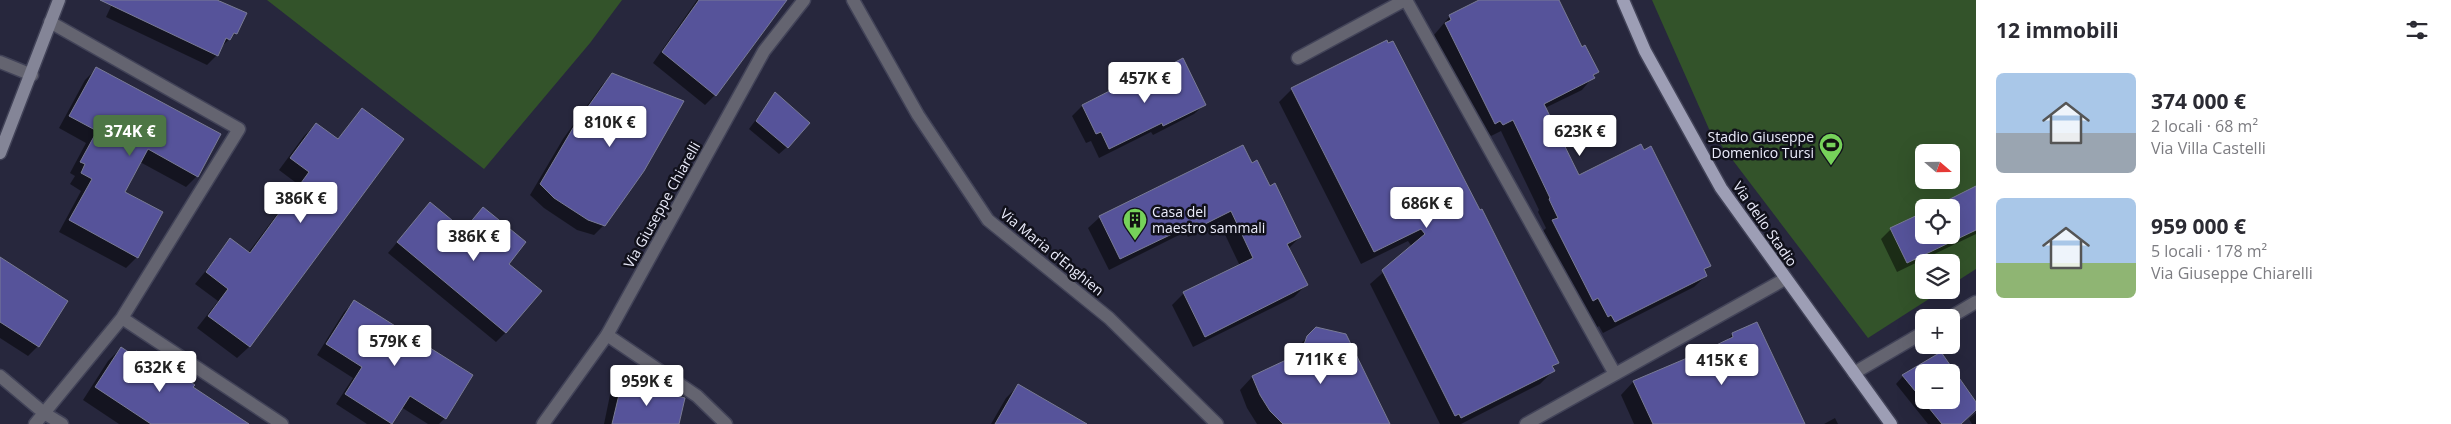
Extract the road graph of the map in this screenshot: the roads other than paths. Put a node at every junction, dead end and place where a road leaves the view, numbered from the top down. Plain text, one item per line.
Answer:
1 (59, 0) edge
2 (804, 0) edge
3 (854, 0) edge
4 (1405, 0) edge
5 (1623, 0) edge
6 (50, 22) junction
7 (1298, 58) dead end
8 (0, 62) edge
9 (32, 76) junction
10 (0, 153) edge
11 (1785, 278) junction
12 (1976, 302) edge
13 (1960, 311) edge
14 (122, 318) junction
15 (607, 335) junction
16 (1915, 337) edge
17 (1854, 372) junction
18 (1615, 374) junction
19 (0, 376) edge
20 (44, 413) junction
21 (35, 424) edge
22 (62, 424) edge
23 (282, 424) edge
24 (543, 424) edge
25 (726, 424) edge
26 (1217, 424) edge
27 (1526, 424) edge
28 (1891, 424) edge

1 - 6 main road
2 - 15 street, Via Giuseppe Chiarelli
3 - 26 street, Via Maria d'Enghien
4 - 7 street
4 - 18 street
5 - 11 main road, Via dello Stadio
6 - 9 main road
6 - 14 street
8 - 9 street
9 - 10 main road
11 - 17 main road, Via dello Stadio
11 - 18 street
12 - 13 street
14 - 20 street
14 - 23 street
15 - 24 street, Via Giuseppe Chiarelli
15 - 25 street
16 - 17 street
17 - 28 main road, Via dello Stadio
18 - 27 street
19 - 20 street
20 - 21 street
20 - 22 street

